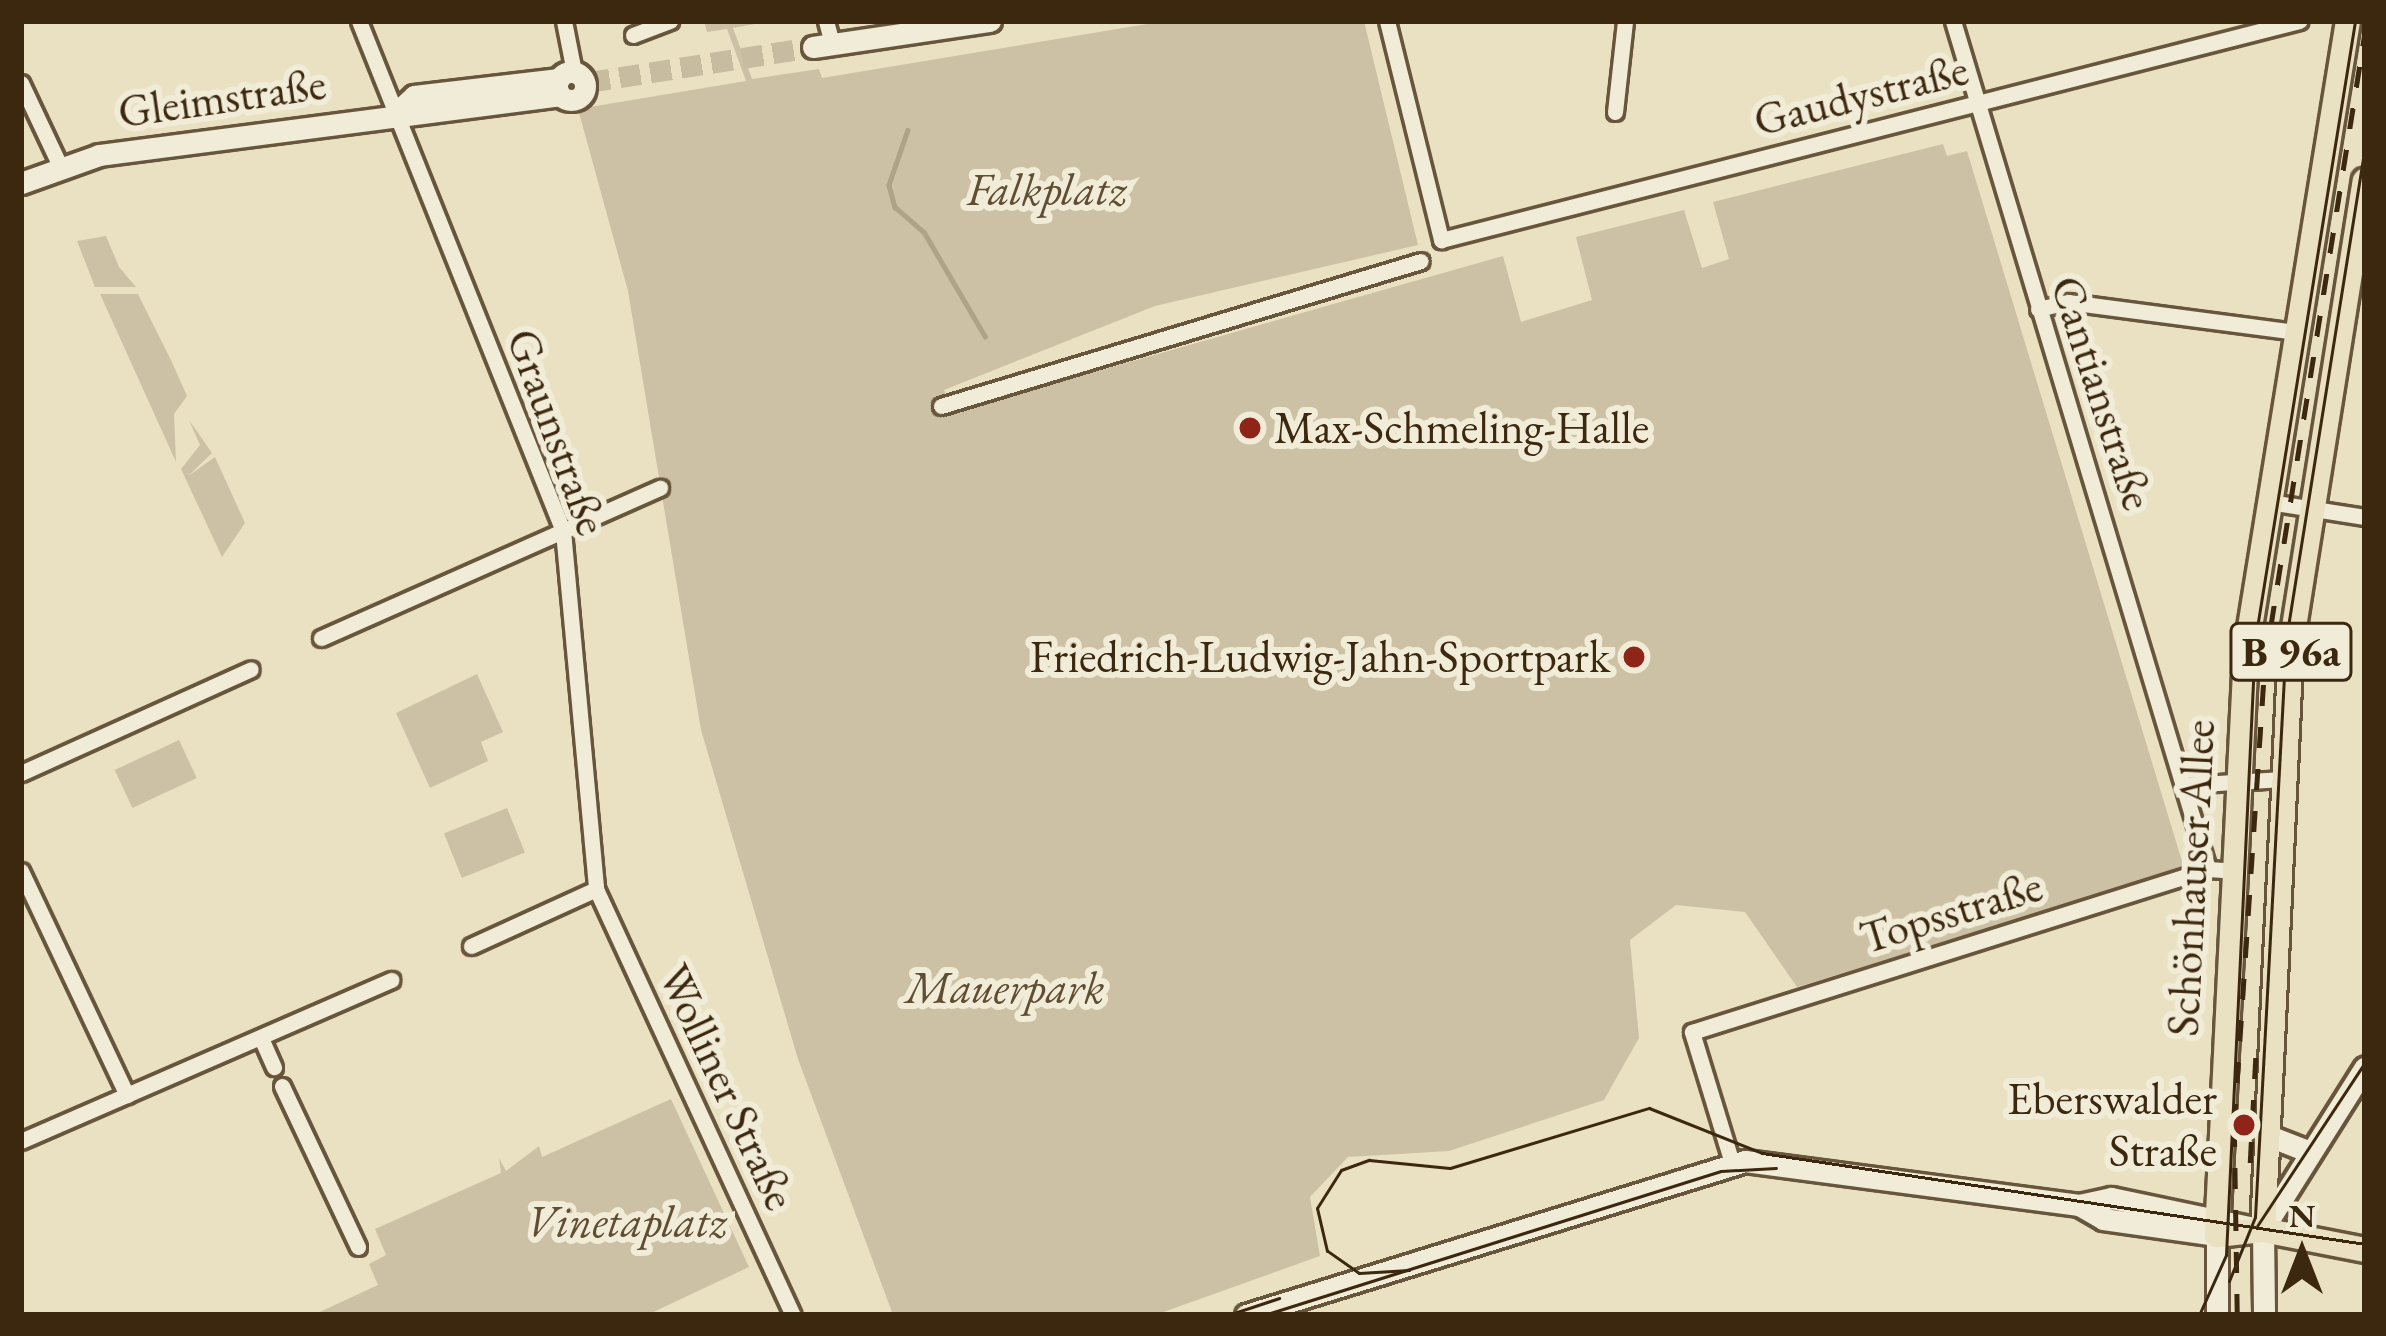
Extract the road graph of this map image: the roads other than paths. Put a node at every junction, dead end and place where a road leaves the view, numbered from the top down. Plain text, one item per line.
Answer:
1 (359, 21) edge
2 (564, 21) edge
3 (670, 21) edge
4 (826, 21) edge
5 (990, 21) edge
6 (1387, 21) edge
7 (1624, 21) edge
8 (1953, 21) edge
9 (2299, 21) edge
10 (2348, 21) edge
11 (633, 35) dead end
12 (822, 46) joint
13 (573, 82) joint
14 (21, 83) edge
15 (1975, 103) junction
16 (396, 112) junction
17 (1616, 112) dead end
18 (60, 166) junction
19 (2365, 181) edge
20 (21, 183) edge
21 (1420, 261) dead end
22 (2038, 310) junction
23 (2354, 322) edge
24 (2296, 332) junction
25 (941, 406) dead end
26 (660, 488) dead end
27 (2269, 502) junction
28 (2312, 509) junction
29 (2365, 517) edge
30 (562, 531) junction
31 (321, 638) dead end
32 (251, 669) dead end
33 (21, 773) edge
34 (2238, 779) junction
35 (2283, 779) junction
36 (2185, 785) junction
37 (2221, 870) junction
38 (21, 871) edge
39 (596, 889) junction
40 (471, 946) dead end
41 (391, 980) dead end
42 (261, 1038) junction
43 (2365, 1066) edge
44 (274, 1067) dead end
45 (282, 1086) dead end
46 (127, 1095) junction
47 (2264, 1134) junction
48 (21, 1142) edge
49 (2309, 1152) junction
50 (1732, 1163) junction
51 (2217, 1224) junction
52 (2263, 1230) junction
53 (358, 1247) dead end
54 (2365, 1250) edge
55 (2217, 1304) edge
56 (1257, 1313) edge
57 (793, 1315) edge
58 (2203, 1315) edge
59 (2264, 1315) edge

1 - 16 street, Graunstraße
2 - 13 street
3 - 11 street
4 - 12 street
5 - 12 main road
6 - 15 street, Gaudystraße
7 - 17 street
8 - 15 street, Cantianstraße
9 - 15 street, Gaudystraße
10 - 24 main road, Schönhauser Allee / B 96a
13 - 16 main road, Gleimstraße
14 - 18 street
15 - 22 street, Cantianstraße
16 - 18 main road, Gleimstraße
16 - 30 street, Graunstraße
18 - 20 main road, Gleimstraße
19 - 23 main road, Schönhauser Allee / B 96a
21 - 25 street
22 - 24 street
22 - 36 street, Cantianstraße
23 - 28 main road, Schönhauser Allee / B 96a
24 - 27 main road, Schönhauser Allee / B 96a
26 - 30 street
27 - 28 street
27 - 34 main road, Schönhauser Allee / B 96a
28 - 29 street
28 - 35 main road, Schönhauser Allee / B 96a
30 - 31 street
30 - 39 street, Graunstraße
32 - 33 street
34 - 35 street
34 - 36 street
34 - 37 main road, Schönhauser Allee / B 96a
35 - 47 main road, Schönhauser Allee / B 96a
36 - 37 street, Cantianstraße
37 - 50 street, Topsstraße
37 - 51 main road, Schönhauser Allee / B 96a
38 - 46 street
39 - 40 street
39 - 57 street, Wolliner Straße
41 - 42 street
42 - 44 street
42 - 46 street
43 - 49 main road
45 - 53 street
46 - 48 street
47 - 49 main road
47 - 52 main road, Schönhauser Allee / B 96a
49 - 52 main road
50 - 51 main road
50 - 56 main road
51 - 52 main road
51 - 55 main road, Schönhauser Allee
52 - 54 main road
52 - 59 main road, Schönhauser Allee
55 - 58 main road

